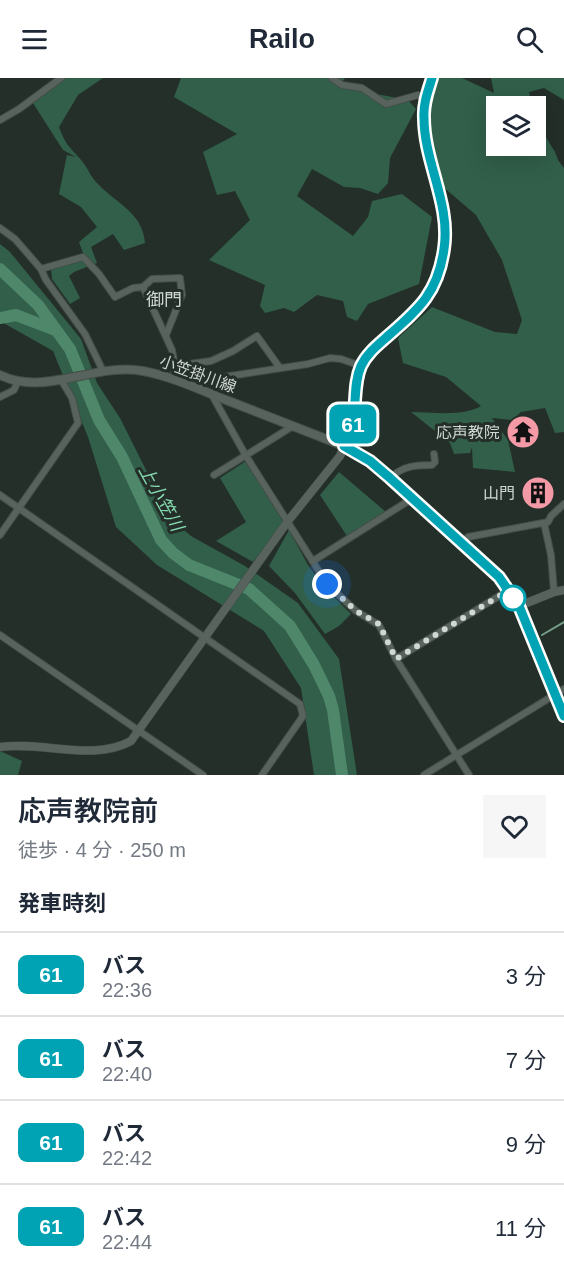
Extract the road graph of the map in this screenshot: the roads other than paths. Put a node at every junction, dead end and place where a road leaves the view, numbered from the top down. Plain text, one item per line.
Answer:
1 (62, 78) edge
2 (332, 78) edge
3 (432, 78) edge
4 (426, 99) junction
5 (0, 120) edge
6 (0, 228) edge
7 (41, 269) junction
8 (143, 287) junction
9 (166, 335) junction
10 (175, 366) junction
11 (361, 366) junction
12 (280, 368) junction
13 (100, 372) junction
14 (0, 375) edge
15 (64, 379) junction
16 (173, 380) junction
17 (18, 381) junction
18 (197, 389) junction
19 (212, 395) junction
20 (0, 397) edge
21 (293, 426) junction
22 (344, 446) junction
23 (434, 454) dead end
24 (246, 456) junction
25 (214, 475) dead end
26 (390, 478) junction
27 (0, 495) edge
28 (413, 498) junction
29 (564, 504) edge
30 (19, 508) junction
31 (288, 521) junction
32 (544, 523) junction
33 (0, 535) edge
34 (462, 542) junction
35 (313, 561) junction
36 (509, 590) junction
37 (564, 590) edge
38 (554, 592) junction
39 (519, 606) junction
40 (0, 634) edge
41 (205, 638) junction
42 (396, 659) junction
43 (564, 689) edge
44 (555, 694) junction
45 (564, 716) edge
46 (140, 732) junction
47 (0, 747) edge
48 (457, 755) junction
49 (203, 775) edge
50 (262, 775) edge
51 (424, 775) edge
52 (469, 775) edge

1 - 5 street
2 - 4 street
3 - 4 main road
4 - 11 main road
6 - 7 street
7 - 8 street
7 - 13 street
8 - 9 street
8 - 9 street
9 - 10 street
10 - 12 street
10 - 16 street
11 - 12 street
11 - 22 main road
12 - 18 street
13 - 15 main road, 小笠掛川線
13 - 16 main road, 小笠掛川線
14 - 17 main road, 小笠掛川線
15 - 17 main road, 小笠掛川線
15 - 30 street
16 - 18 main road, 小笠掛川線
17 - 20 street
18 - 19 main road, 小笠掛川線
19 - 21 main road, 小笠掛川線
19 - 24 street
21 - 22 main road, 小笠掛川線
21 - 24 street
22 - 26 main road
22 - 31 street
23 - 26 street
24 - 25 street
24 - 31 street
26 - 28 main road
27 - 30 street
28 - 34 main road
28 - 35 street
29 - 32 street
30 - 33 street
30 - 41 street
31 - 35 street
31 - 41 street
32 - 34 street
32 - 38 street
34 - 36 main road
35 - 42 street
36 - 39 main road
36 - 42 street
37 - 38 street
38 - 39 street
39 - 44 main road
40 - 46 street
41 - 46 street
41 - 50 street
42 - 48 street
43 - 44 street
44 - 45 main road
44 - 48 street
46 - 47 street
46 - 49 street
48 - 51 street
48 - 52 street

